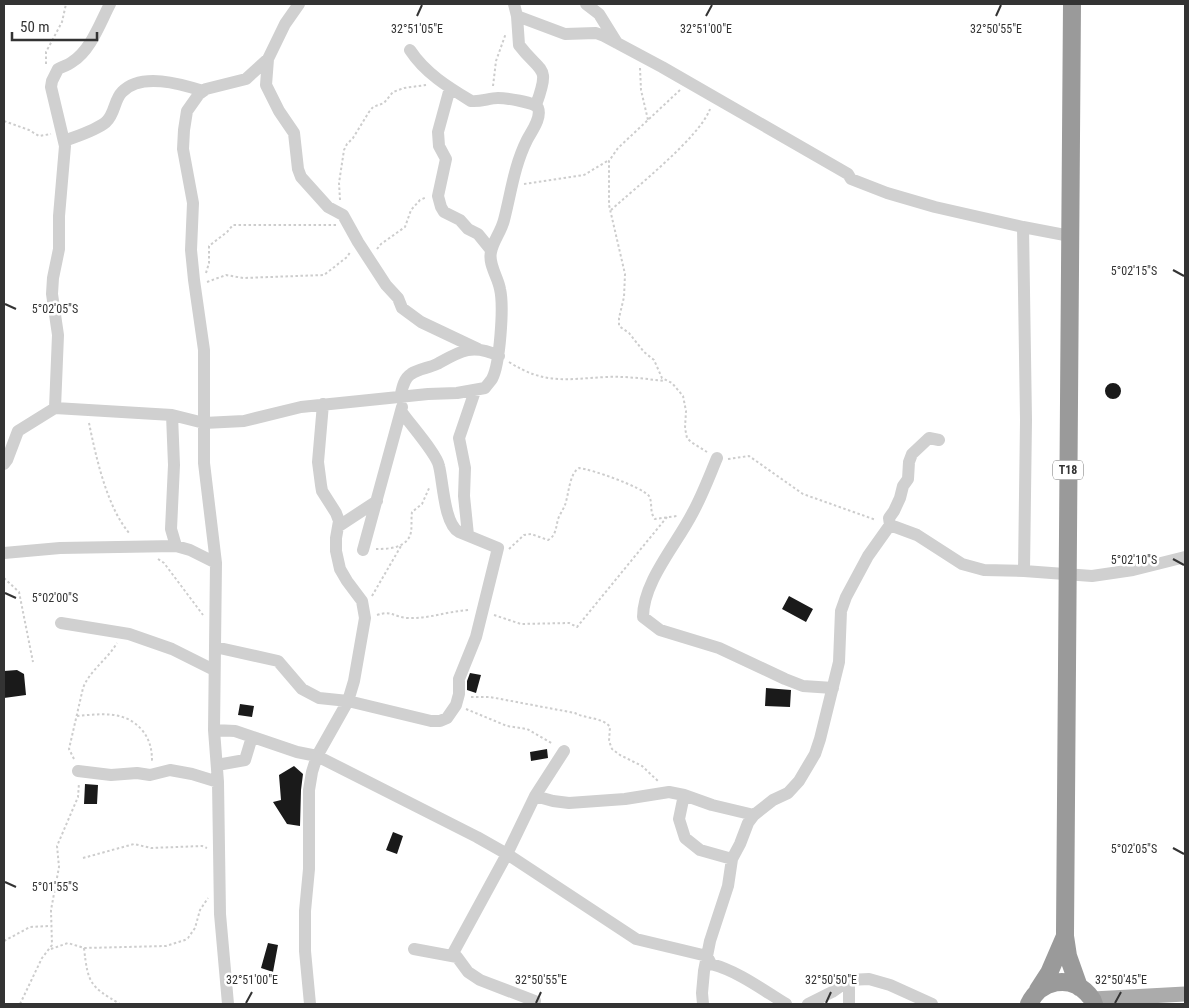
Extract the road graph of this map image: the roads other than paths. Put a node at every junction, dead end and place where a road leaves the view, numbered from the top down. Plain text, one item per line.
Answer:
1 (110, 4) edge
2 (299, 4) edge
3 (586, 4) edge
4 (604, 4) edge
5 (1072, 4) edge
6 (516, 10) edge
7 (605, 24) junction
8 (617, 43) junction
9 (410, 50) dead end
10 (268, 59) junction
11 (447, 86) junction
12 (203, 91) junction
13 (536, 105) junction
14 (64, 137) junction
15 (1023, 227) junction
16 (1070, 236) junction
17 (491, 250) junction
18 (478, 349) junction
19 (498, 356) junction
20 (475, 391) junction
21 (402, 398) junction
22 (323, 404) junction
23 (55, 408) junction
24 (401, 411) junction
25 (172, 415) junction
26 (204, 423) junction
27 (939, 440) dead end
28 (717, 458) road end
29 (4, 464) edge
30 (377, 501) junction
31 (890, 525) junction
32 (340, 526) junction
33 (468, 535) junction
34 (176, 546) junction
35 (363, 550) road end
36 (4, 553) edge
37 (1185, 558) edge
38 (216, 563) junction
39 (1024, 571) junction
40 (1068, 575) junction
41 (61, 623) dead end
42 (215, 647) junction
43 (214, 670) junction
44 (833, 688) junction
45 (348, 701) junction
46 (214, 730) junction
47 (252, 737) junction
48 (564, 751) road end
49 (316, 756) junction
50 (217, 765) junction
51 (78, 771) road end
52 (218, 782) junction
53 (684, 795) junction
54 (535, 796) junction
55 (754, 815) junction
56 (507, 854) junction
57 (732, 859) junction
58 (1065, 936) junction
59 (414, 949) dead end
60 (452, 956) junction
61 (707, 956) junction
62 (849, 980) junction
63 (1079, 987) junction
64 (1185, 994) edge
65 (1034, 997) edge
66 (535, 1001) dead end
67 (1093, 1002) edge
68 (228, 1004) edge
69 (310, 1004) edge
70 (703, 1004) edge
71 (786, 1004) edge
72 (808, 1004) edge
73 (850, 1004) edge
74 (932, 1004) edge

1 - 14 street
2 - 10 street
3 - 7 street
4 - 7 street
5 - 16 highway, T18
6 - 8 street
6 - 13 street
7 - 8 street
8 - 15 street
9 - 11 street
10 - 12 street
10 - 18 street
11 - 13 street
11 - 17 street
12 - 14 street
12 - 26 street
13 - 17 street
14 - 23 street
15 - 16 street
15 - 39 street
16 - 40 highway, T18
17 - 19 street
18 - 19 street
18 - 21 street
19 - 20 street
20 - 21 street
20 - 33 street
21 - 22 street
21 - 24 street
22 - 26 street
22 - 32 street
23 - 25 street
23 - 29 street
24 - 30 street
24 - 33 street
25 - 26 street
25 - 34 street
26 - 38 street
27 - 31 street
28 - 44 street
30 - 32 street
30 - 35 street
31 - 39 street
31 - 44 street
32 - 45 street
33 - 45 street
34 - 36 street
34 - 38 street
37 - 40 street
38 - 42 street
39 - 40 street
40 - 58 highway, T18
41 - 43 street
42 - 43 street
42 - 45 street
43 - 46 street
44 - 55 street
45 - 49 street
46 - 47 street
46 - 50 street
47 - 49 street
47 - 50 street
48 - 54 street
49 - 56 street
49 - 69 street
50 - 52 street
51 - 52 street
52 - 68 street
53 - 54 street
53 - 55 street
53 - 57 street
54 - 56 street
55 - 57 street
56 - 60 street
56 - 61 street
57 - 61 street
58 - 63 highway, T18
58 - 65 highway, T18
59 - 60 street
60 - 66 street
61 - 70 street
61 - 71 street
62 - 72 street
62 - 73 street
62 - 74 street
63 - 65 highway, T18
63 - 67 highway, T18
64 - 67 main road

